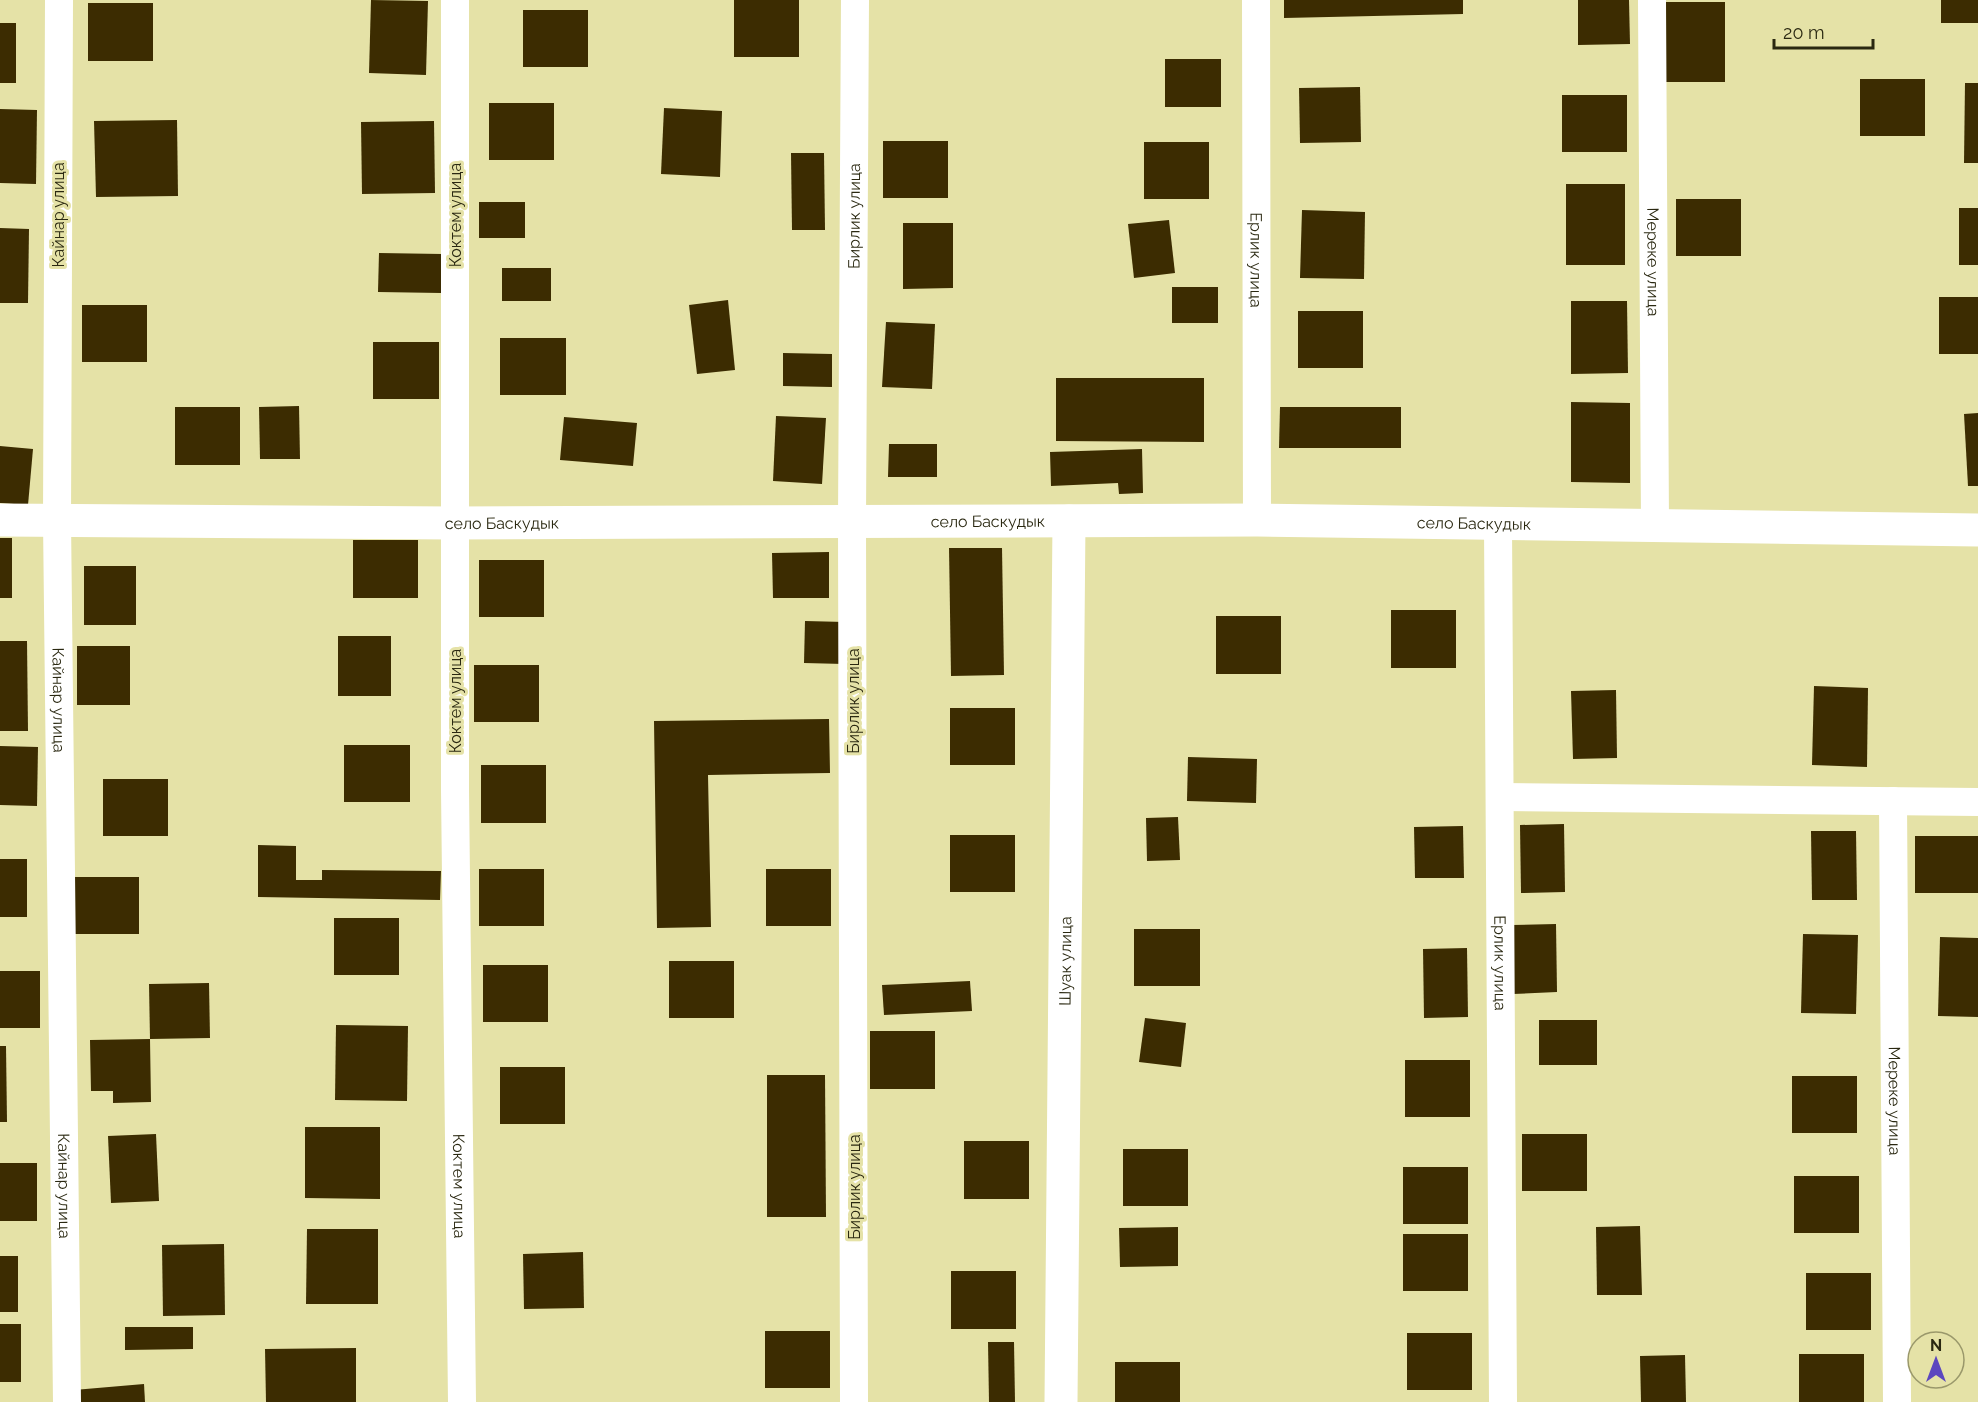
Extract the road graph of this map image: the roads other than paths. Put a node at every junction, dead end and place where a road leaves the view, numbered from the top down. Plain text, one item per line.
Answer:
1 (59, 0) edge
2 (455, 0) edge
3 (855, 0) edge
4 (1256, 0) edge
5 (1652, 0) edge
6 (0, 520) edge
7 (57, 520) junction
8 (1257, 520) junction
9 (852, 521) junction
10 (1069, 521) junction
11 (454, 523) junction
12 (1498, 524) junction
13 (1655, 524) junction
14 (1978, 530) edge
15 (1500, 797) junction
16 (1893, 801) junction
17 (1978, 801) edge
18 (67, 1402) edge
19 (462, 1402) edge
20 (854, 1402) edge
21 (1062, 1402) edge
22 (1503, 1402) edge
23 (1897, 1402) edge

1 - 7 street, Кайнар улица
2 - 11 street, Коктем улица
3 - 9 street, Бирлик улица
4 - 8 street, Ерлик улица
5 - 13 street, Мереке улица
6 - 7 street, село Баскудык
7 - 11 street, село Баскудык
7 - 18 street, Кайнар улица
8 - 10 street, село Баскудык
8 - 12 street, село Баскудык
9 - 10 street, село Баскудык
9 - 11 street, село Баскудык
9 - 20 street, Бирлик улица
10 - 21 street, Шуак улица
11 - 19 street, Коктем улица
12 - 13 street, село Баскудык
12 - 15 street, Ерлик улица
13 - 14 street, село Баскудык
15 - 16 street
15 - 22 street, Ерлик улица
16 - 17 street
16 - 23 street, Мереке улица

